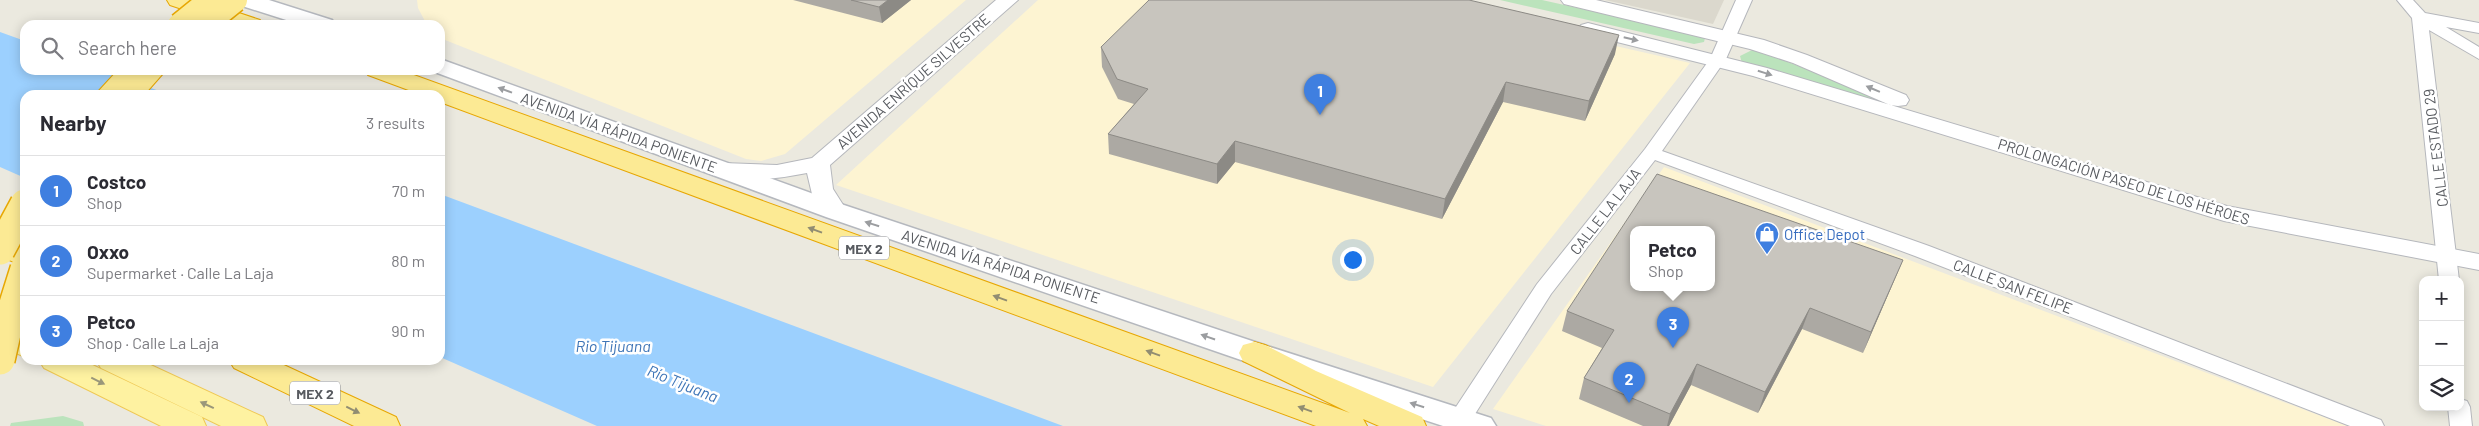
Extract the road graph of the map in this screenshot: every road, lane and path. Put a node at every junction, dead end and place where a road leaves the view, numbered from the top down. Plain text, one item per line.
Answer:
1 (178, 0) edge
2 (211, 0) edge
3 (235, 0) edge
4 (247, 0) edge
5 (1008, 0) edge
6 (1571, 0) edge
7 (1744, 0) edge
8 (2405, 0) edge
9 (2420, 17) junction
10 (186, 20) edge
11 (210, 20) edge
12 (237, 20) edge
13 (309, 20) edge
14 (1568, 24) edge
15 (2479, 28) edge
16 (1729, 36) junction
17 (2479, 54) edge
18 (1718, 59) junction
19 (445, 68) edge
20 (127, 75) edge
21 (149, 75) edge
22 (391, 75) edge
23 (112, 90) edge
24 (135, 90) edge
25 (432, 90) edge
26 (445, 95) edge
27 (1947, 127) junction
28 (1651, 153) junction
29 (818, 163) junction
30 (722, 170) junction
31 (835, 212) junction
32 (20, 213) edge
33 (0, 245) edge
34 (0, 250) edge
35 (20, 255) edge
36 (2447, 256) junction
37 (2479, 262) edge
38 (2449, 276) edge
39 (20, 285) edge
40 (0, 307) edge
41 (20, 317) edge
42 (0, 333) edge
43 (20, 343) edge
44 (1254, 353) junction
45 (0, 360) edge
46 (65, 365) edge
47 (123, 365) edge
48 (256, 365) edge
49 (2459, 411) edge
50 (1470, 423) edge
51 (190, 426) edge
52 (251, 426) edge
53 (384, 426) edge
54 (1351, 426) edge
55 (1410, 426) edge
56 (2373, 426) edge
57 (2461, 426) edge

1 - 12 highway
2 - 10 highway, bridge
3 - 11 highway, bridge
4 - 13 main road
5 - 29 street, AVENIDA ENRÍQUE SILVESTRE
6 - 16 street, PROLONGACIÓN PASEO DE LOS HÉROES
7 - 16 street, CALLE LA LAJA
8 - 9 street
9 - 15 street
9 - 17 street
9 - 36 street, CALLE ESTADO 29
14 -> 18 street, PROLONGACIÓN PASEO DE LOS HÉROES
16 - 18 street, CALLE LA LAJA
27 -> 16 street, PROLONGACIÓN PASEO DE LOS HÉROES
18 -> 27 street, PROLONGACIÓN PASEO DE LOS HÉROES
18 - 28 street, CALLE LA LAJA
30 -> 19 main road, AVENIDA VÍA RÁPIDA PONIENTE
20 - 23 highway
21 - 24 highway
25 -> 22 highway, AVENIDA VÍA RÁPIDA PONIENTE / MEX 2
54 -> 26 highway, AVENIDA VÍA RÁPIDA PONIENTE / MEX 2
27 - 36 street, PROLONGACIÓN PASEO DE LOS HÉROES
28 - 50 street, CALLE LA LAJA
28 - 56 street, CALLE SAN FELIPE
29 - 30 street, AVENIDA ENRÍQUE SILVESTRE
29 - 31 street
30 - 31 main road, AVENIDA VÍA RÁPIDA PONIENTE
44 -> 31 main road, AVENIDA VÍA RÁPIDA PONIENTE
32 - 34 highway, bridge
33 - 35 highway
36 - 37 street, PROLONGACIÓN PASEO DE LOS HÉROES
36 - 38 street, CALLE ESTADO 29
39 - 45 highway, bridge
40 - 41 main road
42 - 43 main road
50 -> 44 main road, AVENIDA VÍA RÁPIDA PONIENTE
44 - 55 highway
46 -> 51 main road
52 -> 47 main road
48 -> 53 highway, MEX 2
49 - 57 street

